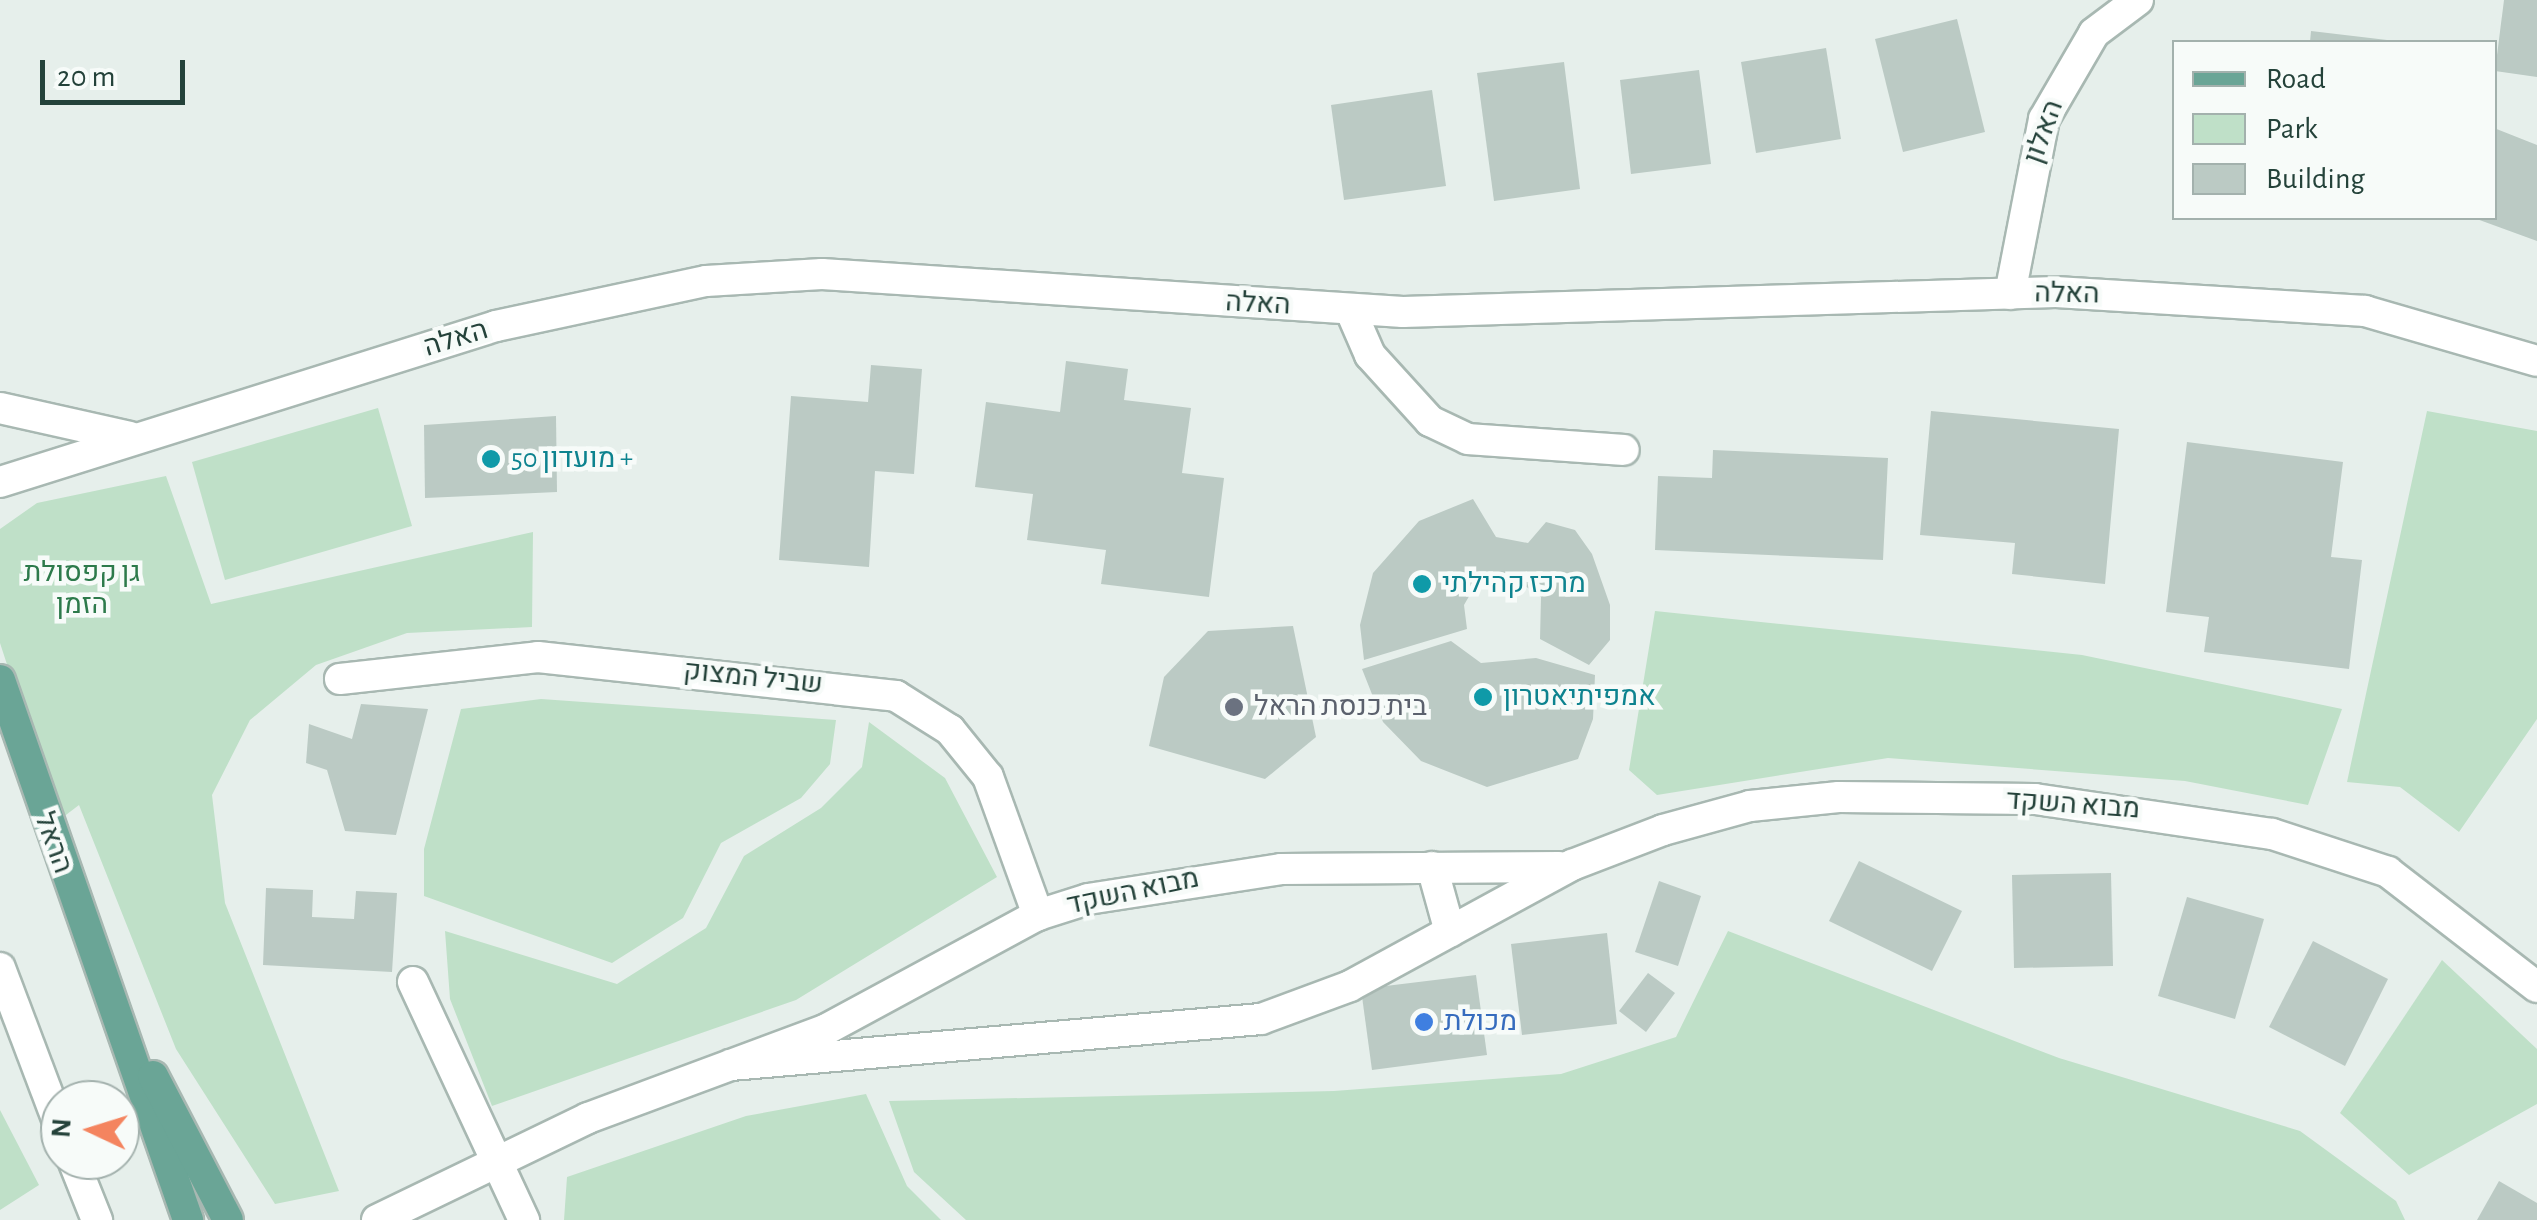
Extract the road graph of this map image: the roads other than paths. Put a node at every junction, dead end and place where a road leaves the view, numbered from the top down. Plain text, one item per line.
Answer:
1 (2138, 0) edge
2 (2010, 294) junction
3 (1350, 309) junction
4 (2537, 360) edge
5 (0, 408) edge
6 (143, 438) junction
7 (1624, 450) dead end
8 (0, 482) edge
9 (0, 680) edge
10 (340, 680) dead end
11 (1572, 866) junction
12 (1432, 868) junction
13 (1038, 915) junction
14 (1450, 932) junction
15 (0, 968) edge
16 (412, 982) dead end
17 (2537, 987) edge
18 (112, 1003) junction
19 (731, 1064) junction
20 (42, 1080) edge
21 (499, 1162) junction
22 (77, 1180) edge
23 (84, 1217) edge
24 (188, 1220) edge
25 (228, 1220) edge
26 (377, 1220) edge
27 (524, 1220) edge

1 - 2 street, האלון
2 - 3 street, האלה
2 - 4 street, האלה
3 - 6 street, האלה
3 - 7 street
5 - 6 street
6 - 8 street, האלה
9 - 18 main road, הראל
10 - 13 street, שביל המצוק
11 - 12 street, מבוא השקד
11 - 14 street, מבוא השקד
11 - 17 street, מבוא השקד
12 - 13 street, מבוא השקד
12 - 14 street
13 - 19 street, מבוא השקד
14 - 19 street, מבוא השקד
15 - 20 street
16 - 21 street
18 - 24 main road, הראל
18 - 25 main road, הראל
19 - 21 street, מבוא השקד
21 - 26 street, מבוא השקד
21 - 27 street
22 - 23 street

